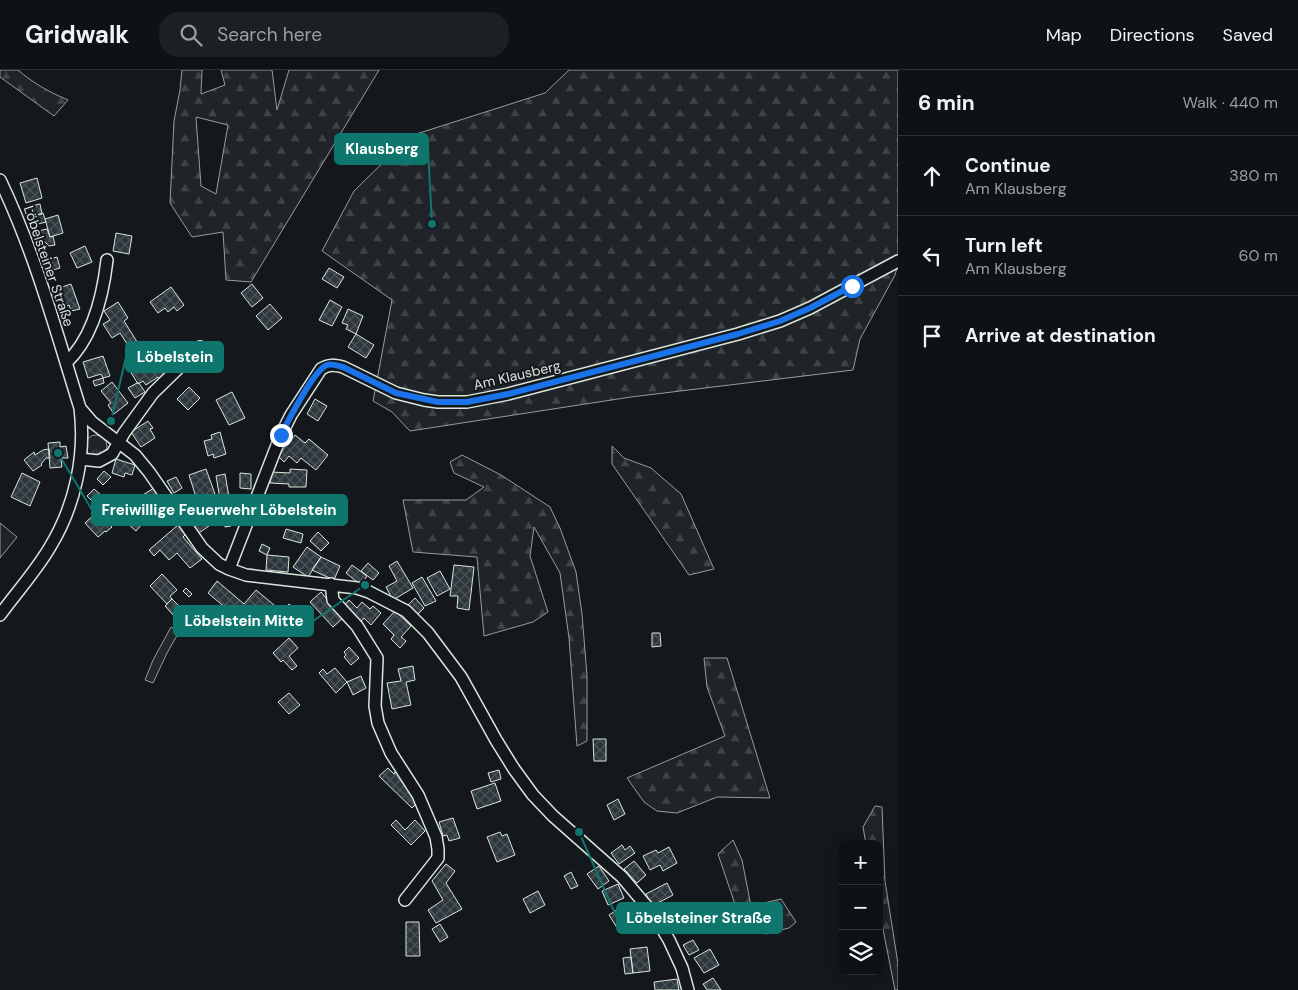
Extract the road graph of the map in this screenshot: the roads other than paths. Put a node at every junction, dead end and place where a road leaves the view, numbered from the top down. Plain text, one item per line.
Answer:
1 (0, 180) edge
2 (108, 260) dead end
3 (898, 261) edge
4 (200, 347) dead end
5 (66, 363) junction
6 (80, 408) junction
7 (119, 442) junction
8 (80, 459) junction
9 (228, 569) junction
10 (332, 584) junction
11 (0, 615) edge
12 (405, 900) dead end
13 (688, 990) edge

1 - 5 street, Löbelsteiner Straße
2 - 5 street, Löbelsteiner Straße
3 - 9 street, Am Klausberg
4 - 7 street
5 - 6 street, Löbelsteiner Straße
6 - 7 street, Löbelsteiner Straße
6 - 8 street
7 - 8 street
7 - 9 street, Löbelsteiner Straße
8 - 11 street
9 - 10 street, Löbelsteiner Straße
10 - 12 street
10 - 13 street, Löbelsteiner Straße

